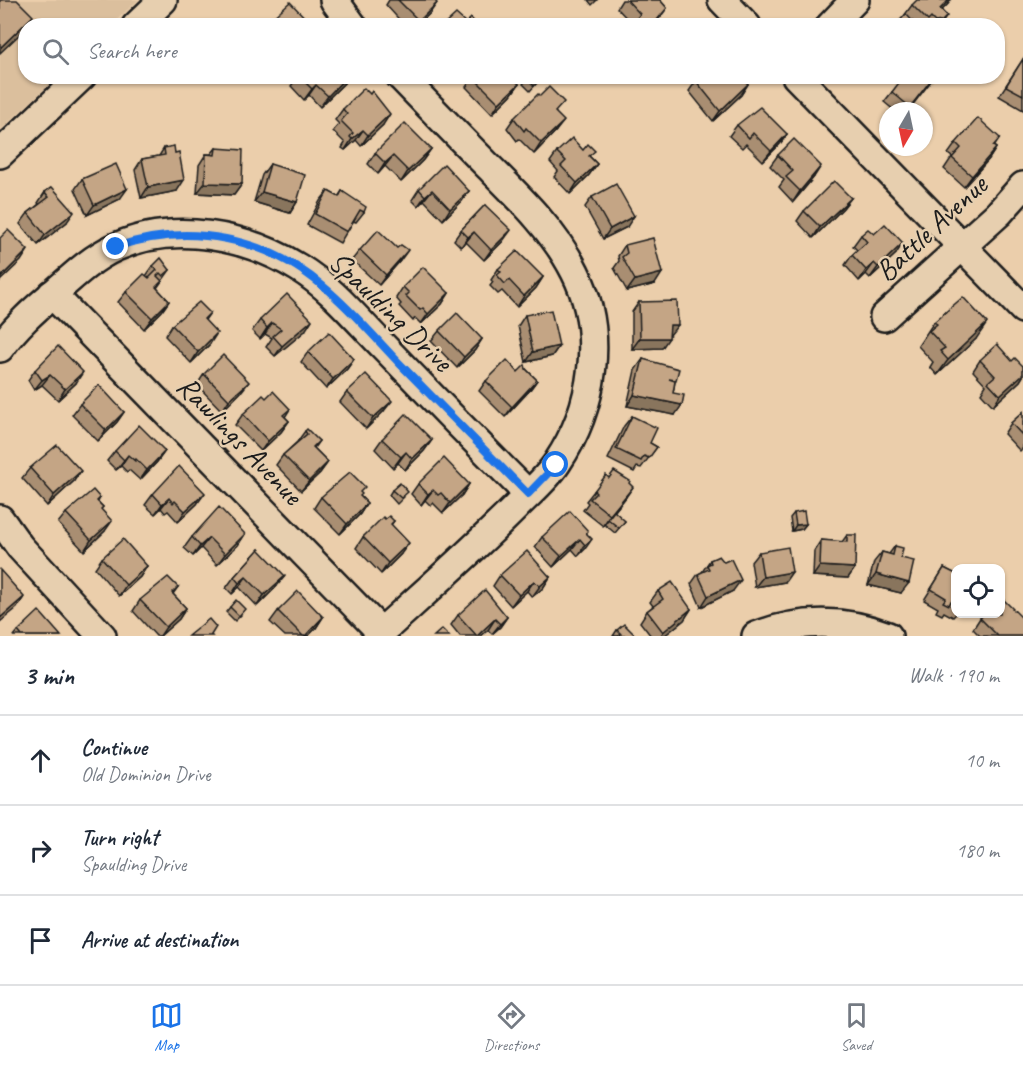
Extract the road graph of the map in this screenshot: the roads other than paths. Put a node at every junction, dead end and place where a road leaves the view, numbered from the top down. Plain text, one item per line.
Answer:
1 (163, 0) edge
2 (334, 0) edge
3 (722, 0) edge
4 (855, 0) edge
5 (144, 18) edge
6 (347, 18) edge
7 (739, 18) edge
8 (838, 18) edge
9 (74, 84) edge
10 (408, 84) edge
11 (804, 84) edge
12 (0, 154) edge
13 (1023, 186) edge
14 (962, 247) junction
15 (52, 294) junction
16 (1023, 309) edge
17 (884, 317) dead end
18 (0, 348) edge
19 (528, 494) junction
20 (0, 519) edge
21 (379, 634) edge
22 (102, 636) edge
23 (756, 636) edge
24 (888, 636) edge

1 - 5 street
2 - 6 street
3 - 7 street
4 - 8 street
9 - 12 street
10 - 19 street
11 - 14 street
13 - 14 street, Battle Avenue
14 - 16 street
14 - 17 street, Battle Avenue
15 - 18 street, Spaulding Drive
15 - 19 street, Spaulding Drive
15 - 21 street, Rawlings Avenue
19 - 21 street
20 - 22 street
23 - 24 street

